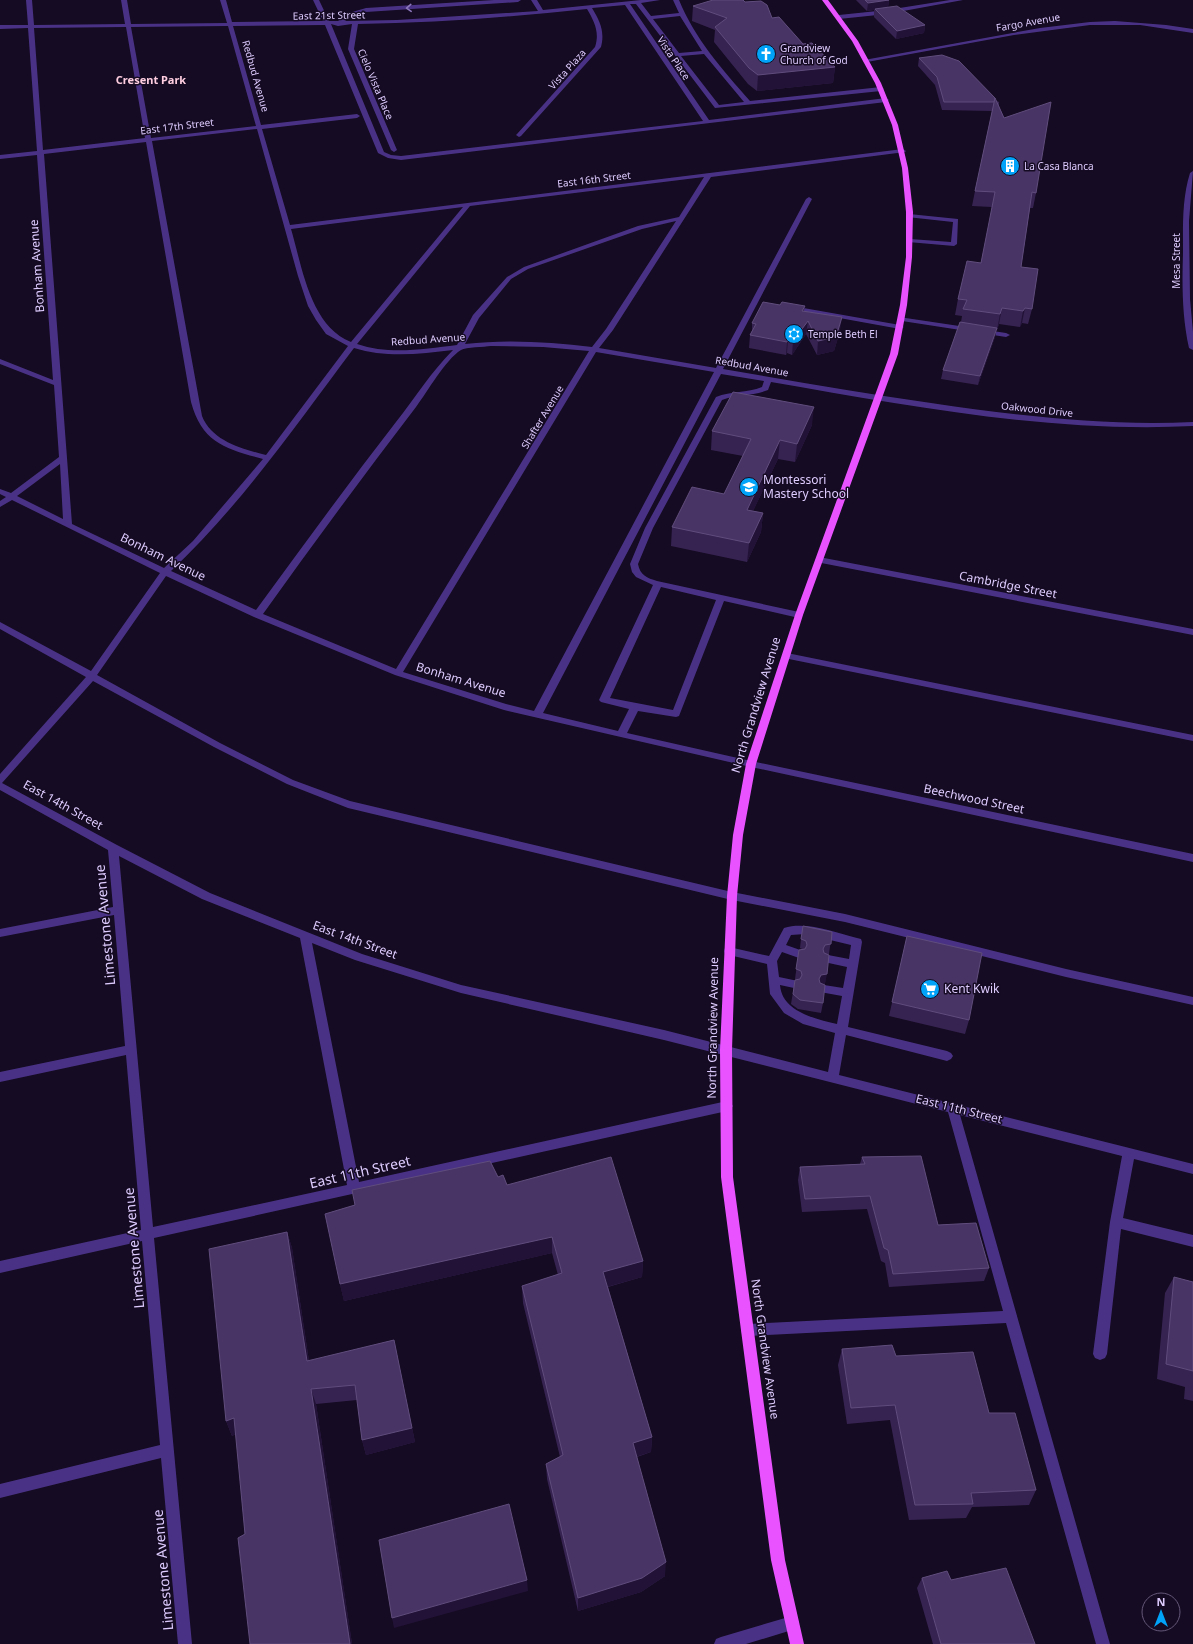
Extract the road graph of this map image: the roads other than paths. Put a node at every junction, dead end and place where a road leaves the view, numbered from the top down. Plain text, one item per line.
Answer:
1 (29, 0) edge
2 (124, 0) edge
3 (223, 0) edge
4 (316, 0) edge
5 (518, 0) edge
6 (534, 0) edge
7 (657, 0) edge
8 (676, 0) edge
9 (825, 0) edge
10 (960, 0) edge
11 (637, 2) junction
12 (626, 3) junction
13 (588, 7) junction
14 (542, 12) junction
15 (681, 14) junction
16 (649, 18) junction
17 (839, 18) junction
18 (355, 23) junction
19 (328, 24) junction
20 (338, 24) junction
21 (230, 25) junction
22 (129, 26) junction
23 (0, 27) edge
24 (31, 27) junction
25 (1193, 31) edge
26 (705, 52) junction
27 (677, 55) junction
28 (867, 60) junction
29 (881, 89) junction
30 (886, 100) junction
31 (748, 103) junction
32 (357, 116) dead end
33 (706, 122) junction
34 (260, 127) junction
35 (519, 135) dead end
36 (148, 140) junction
37 (394, 150) dead end
38 (902, 151) junction
39 (40, 152) junction
40 (0, 157) edge
41 (1193, 173) edge
42 (709, 175) junction
43 (809, 199) dead end
44 (1190, 202) edge
45 (469, 204) junction
46 (910, 216) junction
47 (682, 218) junction
48 (288, 227) junction
49 (910, 241) junction
50 (785, 307) edge
51 (901, 323) junction
52 (1006, 335) dead end
53 (352, 345) junction
54 (460, 347) junction
55 (1193, 348) edge
56 (594, 349) junction
57 (0, 362) edge
58 (719, 370) junction
59 (768, 379) junction
60 (57, 384) junction
61 (879, 398) junction
62 (1193, 424) edge
63 (63, 458) junction
64 (268, 458) junction
65 (0, 490) edge
66 (12, 497) junction
67 (0, 505) edge
68 (68, 525) junction
69 (819, 560) junction
70 (165, 572) junction
71 (658, 584) junction
72 (721, 598) junction
73 (257, 614) junction
74 (799, 616) junction
75 (0, 625) edge
76 (1193, 632) edge
77 (787, 656) junction
78 (398, 674) junction
79 (92, 676) junction
80 (635, 706) junction
81 (536, 715) junction
82 (621, 735) junction
83 (1193, 738) edge
84 (750, 764) junction
85 (0, 780) edge
86 (0, 786) edge
87 (113, 848) junction
88 (1193, 858) edge
89 (732, 896) junction
90 (119, 910) junction
91 (0, 933) edge
92 (305, 936) junction
93 (779, 947) junction
94 (729, 951) junction
95 (799, 954) edge
96 (828, 959) edge
97 (772, 961) junction
98 (853, 964) junction
99 (774, 980) junction
100 (794, 984) edge
101 (824, 989) edge
102 (848, 993) junction
103 (1193, 1001) edge
104 (842, 1029) junction
105 (131, 1049) junction
106 (726, 1050) junction
107 (947, 1056) dead end
108 (0, 1077) edge
109 (834, 1077) junction
110 (727, 1106) junction
111 (952, 1107) junction
112 (1129, 1153) junction
113 (1193, 1169) edge
114 (354, 1189) junction
115 (1116, 1222) junction
116 (148, 1234) junction
117 (1193, 1241) edge
118 (0, 1267) edge
119 (1011, 1317) junction
120 (747, 1330) junction
121 (1100, 1354) dead end
122 (167, 1450) junction
123 (0, 1491) edge
124 (792, 1623) junction
125 (185, 1644) edge
126 (721, 1644) edge
127 (797, 1644) edge
128 (1103, 1644) edge

1 - 24 street, Bonham Avenue
2 - 22 street
3 - 21 street, Redbud Avenue
4 - 19 street
5 -> 20 street
6 - 14 street
7 - 11 street, East 21st Street
8 - 15 street
9 - 17 main road, North Grandview Avenue
10 - 17 street
11 - 12 street, East 21st Street
11 - 16 street
12 - 13 street, East 21st Street
12 - 33 street, Vista Place
13 - 14 street, East 21st Street
13 - 35 street, Vista Plaza
14 - 18 street, East 21st Street
15 - 16 street
15 - 26 street
16 - 27 street
17 - 28 main road, North Grandview Avenue
18 - 20 street, East 21st Street
18 - 37 street, Cielo Vista Place
19 - 20 street, East 21st Street
19 - 21 street, East 21st Street
19 - 33 street
21 - 22 street, East 21st Street
21 - 34 street, Redbud Avenue
22 - 24 street, East 21st Street
22 - 36 street
23 - 24 street, East 21st Street
24 - 39 street, Bonham Avenue
25 - 28 street, Fargo Avenue
26 - 27 street
26 - 31 street
27 - 31 street
28 - 29 main road, North Grandview Avenue
29 - 30 main road, North Grandview Avenue
29 - 31 street
30 - 33 street
30 - 38 main road, North Grandview Avenue
32 - 34 street, East 17th Street
34 - 36 street, East 17th Street
34 - 48 street, Redbud Avenue
36 - 39 street, East 17th Street
36 - 64 street
38 - 42 street, East 16th Street
38 - 46 main road, North Grandview Avenue
39 - 40 street, East 17th Street
39 - 60 street, Bonham Avenue
41 - 44 street, Mesa Street
42 - 45 street, East 16th Street
42 - 47 street, Shafter Avenue
43 - 58 street
44 - 55 street, Mesa Street
45 - 48 street, East 16th Street
45 - 53 street
46 - 49 main road, North Grandview Avenue
46 - 49 street
47 - 54 street
47 - 56 street, Shafter Avenue
48 - 53 street, Redbud Avenue
49 - 51 main road, North Grandview Avenue
50 - 51 street
51 - 52 street
51 - 61 main road, North Grandview Avenue
53 - 54 street, Redbud Avenue
53 - 64 street
54 - 56 street, Redbud Avenue
54 - 73 street
56 - 58 street, Redbud Avenue
56 - 78 street, Shafter Avenue
57 - 60 street
58 - 59 street, Redbud Avenue
58 - 81 street
59 - 61 street, Redbud Avenue
59 - 71 street
60 - 63 street, Bonham Avenue
61 - 62 street, Oakwood Drive
61 - 69 main road, North Grandview Avenue
63 - 66 street
63 - 68 street, Bonham Avenue
64 - 70 street
65 - 66 street
66 - 67 street
66 - 68 street
68 - 70 street, Bonham Avenue
69 - 74 main road, North Grandview Avenue
69 - 76 street, Cambridge Street
70 - 73 street, Bonham Avenue
70 - 79 street
71 - 72 street
71 - 80 street
72 - 74 street
72 - 80 street
73 - 78 street, Bonham Avenue
74 - 77 main road, North Grandview Avenue
75 - 79 street
77 - 83 street
77 - 84 main road, North Grandview Avenue
78 - 81 street, Bonham Avenue
79 - 85 street
79 - 89 street
80 - 82 street
81 - 82 street, Bonham Avenue
82 - 84 street, Bonham Avenue
84 - 88 street, Beechwood Street
84 - 89 main road, North Grandview Avenue
86 - 87 street, East 14th Street
87 - 90 street, Limestone Avenue
87 - 92 street, East 14th Street
89 - 94 main road, North Grandview Avenue
89 - 103 street
90 - 91 street
90 - 105 street, Limestone Avenue
92 - 106 street, East 14th Street
92 - 114 street
93 - 95 street
93 - 97 street
93 - 98 street
94 - 97 street
94 - 106 main road, North Grandview Avenue
96 - 98 street
97 - 99 street
98 - 102 street
99 - 100 street
99 - 104 street
101 - 102 street
102 - 104 street
104 - 107 street
104 - 109 street
105 - 108 street
105 - 116 street, Limestone Avenue
106 - 109 street, East 11th Street
106 - 110 main road, North Grandview Avenue
109 - 111 street, East 11th Street
110 - 114 street, East 11th Street
110 - 120 main road, North Grandview Avenue
111 - 112 street, East 11th Street
111 - 119 street
112 - 113 street, East 11th Street
112 - 115 street
114 - 116 street, East 11th Street
115 - 117 street
115 - 121 street
116 - 118 street, East 11th Street
116 - 122 street, Limestone Avenue
119 - 120 street
119 - 128 street
120 - 124 main road, North Grandview Avenue
122 - 123 street
122 - 125 street, Limestone Avenue
124 - 126 street
124 - 127 main road, North Grandview Avenue

